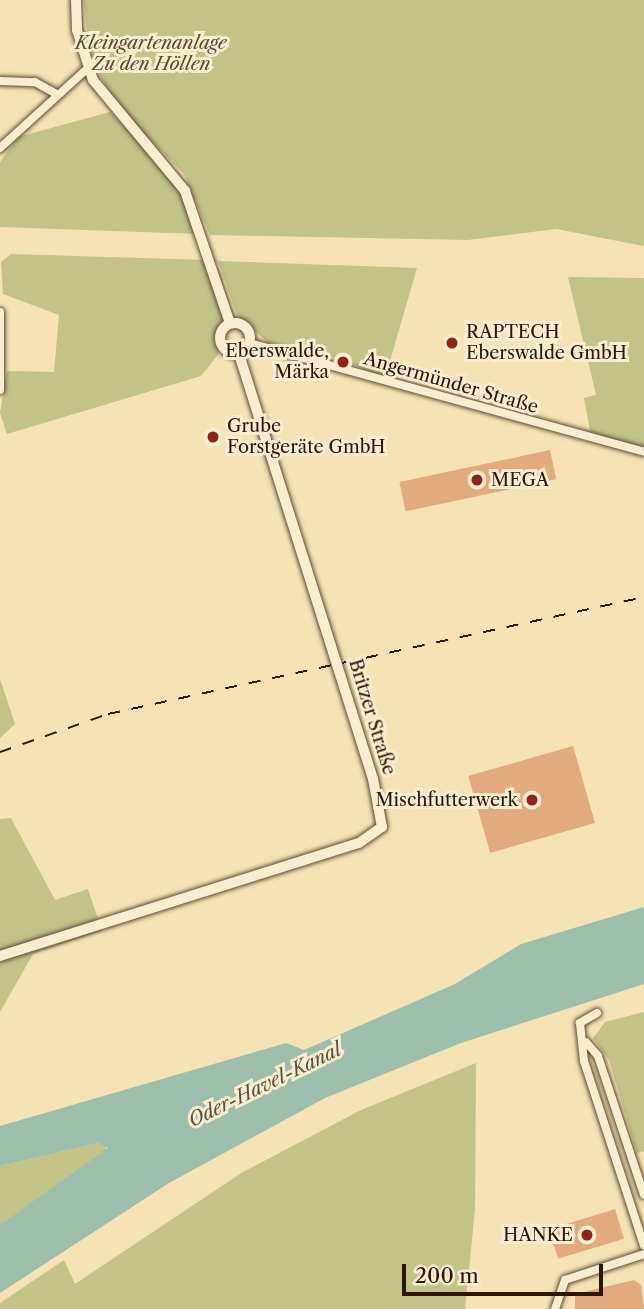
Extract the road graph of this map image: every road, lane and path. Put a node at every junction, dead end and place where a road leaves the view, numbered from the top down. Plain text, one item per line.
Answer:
1 (76, 0) edge
2 (88, 68) junction
3 (0, 80) edge
4 (55, 93) junction
5 (0, 148) edge
6 (0, 312) edge
7 (230, 323) junction
8 (250, 342) junction
9 (239, 353) junction
10 (0, 390) edge
11 (644, 452) edge
12 (0, 956) edge
13 (597, 1013) dead end
14 (586, 1042) junction
15 (598, 1056) junction
16 (584, 1061) junction
17 (644, 1195) edge
18 (644, 1246) edge
19 (644, 1254) edge
20 (555, 1309) edge

1 - 2 main road, Britzer Straße
2 - 4 street
2 - 7 main road, Britzer Straße
3 - 4 street
4 - 5 street
6 - 10 street
7 - 8 main road, Britzer Straße
7 - 9 main road, Britzer Straße
8 - 9 main road
8 - 11 street, Angermünder Straße
9 - 12 main road, Britzer Straße
13 - 14 street
14 - 15 street
14 - 16 street
15 - 16 street
15 - 17 street
16 - 18 street
19 - 20 street

